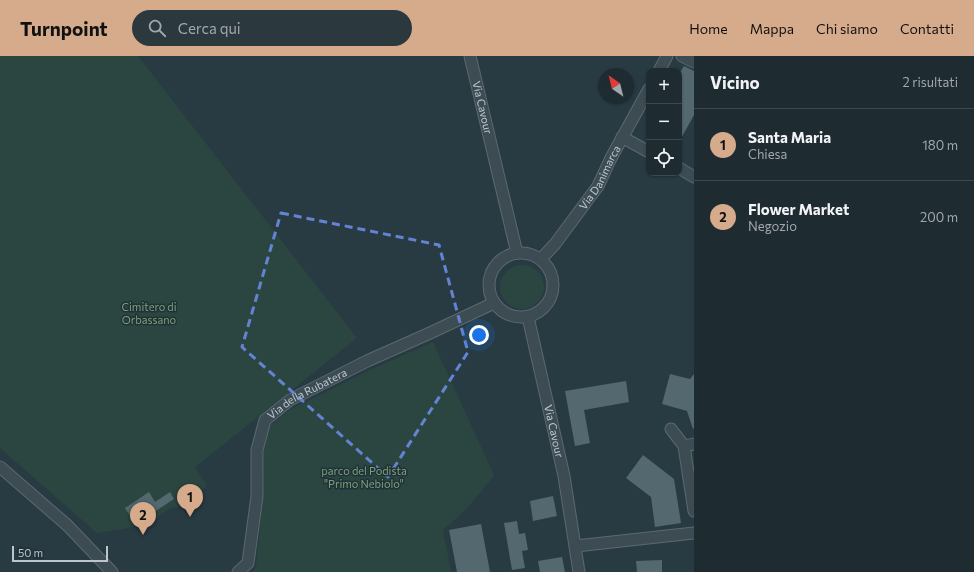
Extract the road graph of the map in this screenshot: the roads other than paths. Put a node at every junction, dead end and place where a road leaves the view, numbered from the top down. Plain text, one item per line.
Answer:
1 (470, 56) edge
2 (667, 56) edge
3 (682, 56) edge
4 (694, 62) edge
5 (661, 68) edge
6 (646, 94) edge
7 (622, 137) junction
8 (646, 150) edge
9 (682, 170) edge
10 (694, 176) edge
11 (517, 253) junction
12 (541, 259) junction
13 (494, 303) junction
14 (528, 317) junction
15 (671, 429) dead end
16 (689, 445) edge
17 (0, 467) edge
18 (694, 511) edge
19 (694, 533) edge
20 (576, 546) junction
21 (112, 572) edge
22 (238, 572) edge
23 (580, 572) edge

1 - 11 street, Via Cavour
2 - 5 street
3 - 4 street
6 - 7 street, Via Danimarca
7 - 8 street
7 - 12 street, Via Danimarca
9 - 10 street
11 - 12 street
11 - 13 street
12 - 14 street
13 - 14 street
13 - 22 street, Via della Rubatera
14 - 20 street, Via Cavour
15 - 16 street
16 - 18 street
17 - 21 street
19 - 20 street
20 - 23 street, Via Cavour

